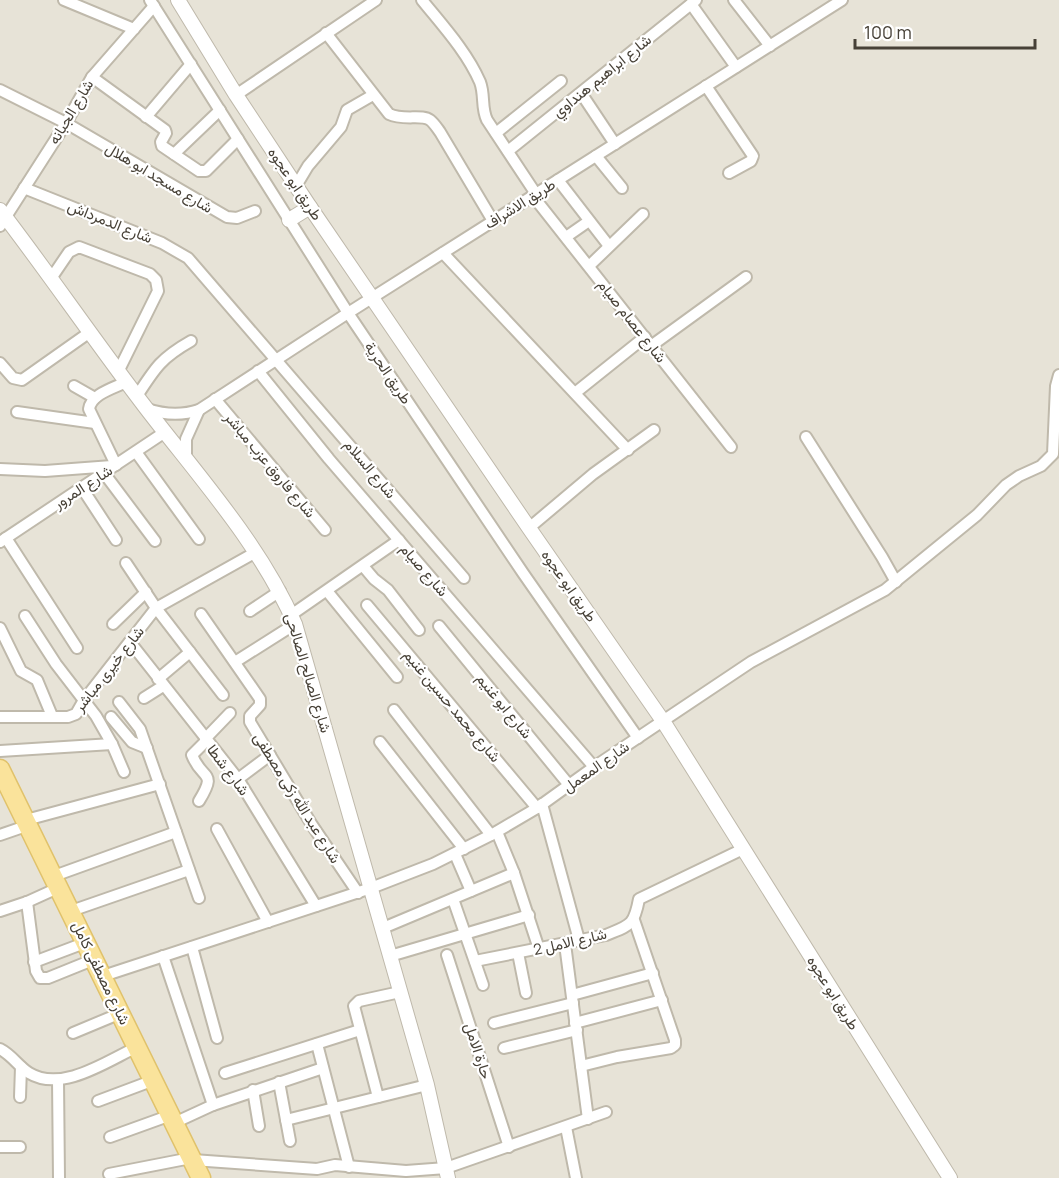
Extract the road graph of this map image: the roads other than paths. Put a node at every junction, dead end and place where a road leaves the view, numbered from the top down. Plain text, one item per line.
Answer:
1 (64, 0) edge
2 (178, 0) edge
3 (376, 0) edge
4 (422, 0) edge
5 (734, 0) edge
6 (79, 2) edge
7 (694, 2) edge
8 (836, 2) edge
9 (152, 3) edge
10 (134, 28) junction
11 (326, 33) junction
12 (770, 46) junction
13 (191, 64) junction
14 (736, 67) junction
15 (92, 77) junction
16 (561, 81) dead end
17 (706, 86) junction
18 (0, 90) edge
19 (581, 93) junction
20 (236, 94) junction
21 (373, 95) junction
22 (220, 110) junction
23 (146, 117) junction
24 (66, 123) junction
25 (496, 133) junction
26 (238, 139) junction
27 (615, 144) junction
28 (508, 151) junction
29 (174, 154) junction
30 (596, 156) junction
31 (729, 173) dead end
32 (558, 180) junction
33 (296, 186) junction
34 (24, 188) junction
35 (622, 188) dead end
36 (534, 195) junction
37 (310, 207) junction
38 (255, 211) dead end
39 (643, 214) dead end
40 (2, 217) edge
41 (289, 220) junction
42 (494, 221) junction
43 (589, 221) junction
44 (566, 237) junction
45 (609, 246) junction
46 (443, 253) junction
47 (589, 266) junction
48 (52, 277) junction
49 (746, 277) dead end
50 (372, 298) junction
51 (348, 313) junction
52 (90, 332) junction
53 (191, 341) dead end
54 (648, 341) junction
55 (277, 359) junction
56 (0, 363) edge
57 (258, 371) junction
58 (1059, 375) edge
59 (122, 377) junction
60 (74, 386) dead end
61 (575, 393) junction
62 (137, 396) junction
63 (95, 398) junction
64 (215, 399) junction
65 (147, 409) junction
66 (199, 410) junction
67 (17, 412) dead end
68 (95, 423) junction
69 (654, 430) dead end
70 (165, 432) junction
71 (806, 437) dead end
72 (731, 447) dead end
73 (628, 450) junction
74 (136, 452) junction
75 (186, 459) junction
76 (116, 465) junction
77 (0, 469) edge
78 (105, 472) junction
79 (82, 488) junction
80 (529, 528) junction
81 (325, 530) dead end
82 (199, 539) dead end
83 (3, 540) edge
84 (116, 540) dead end
85 (399, 540) junction
86 (155, 541) dead end
87 (256, 552) junction
88 (126, 563) dead end
89 (363, 566) junction
90 (464, 578) dead end
91 (896, 582) junction
92 (280, 591) junction
93 (327, 591) junction
94 (146, 592) junction
95 (367, 605) dead end
96 (156, 608) junction
97 (250, 611) dead end
98 (201, 614) dead end
99 (25, 616) dead end
100 (293, 620) junction
101 (113, 624) dead end
102 (439, 626) dead end
103 (0, 628) edge
104 (419, 630) dead end
105 (130, 642) junction
106 (78, 648) dead end
107 (190, 652) junction
108 (234, 663) junction
109 (397, 677) dead end
110 (161, 683) junction
111 (223, 695) dead end
112 (144, 698) dead end
113 (84, 700) junction
114 (119, 702) dead end
115 (394, 710) dead end
116 (230, 713) dead end
117 (52, 716) junction
118 (0, 717) edge
119 (111, 717) dead end
120 (663, 721) junction
121 (638, 738) junction
122 (205, 740) junction
123 (380, 742) dead end
124 (112, 744) junction
125 (147, 748) junction
126 (0, 751) edge
127 (270, 755) junction
128 (594, 767) junction
129 (0, 769) edge
130 (124, 772) dead end
131 (238, 779) junction
132 (160, 784) junction
133 (569, 785) junction
134 (199, 801) dead end
135 (539, 806) junction
136 (27, 822) junction
137 (217, 829) dead end
138 (176, 832) junction
139 (0, 834) edge
140 (494, 834) junction
141 (743, 849) junction
142 (460, 852) junction
143 (189, 870) junction
144 (514, 873) junction
145 (57, 881) junction
146 (365, 890) junction
147 (471, 891) junction
148 (199, 898) dead end
149 (453, 899) junction
150 (27, 902) junction
151 (316, 906) junction
152 (0, 911) edge
153 (71, 911) junction
154 (529, 915) junction
155 (634, 920) junction
156 (268, 922) junction
157 (383, 928) junction
158 (465, 934) junction
159 (579, 940) junction
160 (87, 942) junction
161 (565, 944) junction
162 (192, 947) junction
163 (539, 949) junction
164 (518, 953) junction
165 (447, 955) dead end
166 (163, 956) junction
167 (390, 956) junction
168 (475, 961) junction
169 (34, 962) junction
170 (99, 968) junction
171 (653, 973) junction
172 (483, 986) dead end
173 (400, 992) junction
174 (526, 993) dead end
175 (572, 999) junction
176 (662, 1000) junction
177 (121, 1013) junction
178 (494, 1023) dead end
179 (576, 1027) junction
180 (360, 1030) junction
181 (73, 1033) dead end
182 (217, 1038) dead end
183 (317, 1044) junction
184 (137, 1047) junction
185 (504, 1048) dead end
186 (0, 1049) edge
187 (21, 1066) junction
188 (581, 1066) junction
189 (323, 1068) junction
190 (225, 1074) dead end
191 (57, 1080) junction
192 (154, 1080) junction
193 (279, 1082) junction
194 (427, 1085) junction
195 (253, 1090) junction
196 (20, 1097) dead end
197 (378, 1097) junction
198 (98, 1101) dead end
199 (213, 1105) junction
200 (333, 1108) junction
201 (606, 1112) dead end
202 (172, 1119) junction
203 (588, 1119) junction
204 (286, 1120) junction
205 (259, 1126) dead end
206 (566, 1127) junction
207 (110, 1137) dead end
208 (290, 1141) dead end
209 (0, 1147) edge
210 (20, 1147) dead end
211 (509, 1147) junction
212 (192, 1159) junction
213 (349, 1167) junction
214 (447, 1173) edge
215 (109, 1174) dead end
216 (59, 1178) edge
217 (201, 1178) edge
218 (576, 1178) edge
219 (950, 1178) edge

1 - 6 street
2 - 20 street, طريق ابو عجوه
3 - 11 street
4 - 25 street, شارع عصام صيام
5 - 12 street
6 - 10 street
7 - 14 street
7 - 19 street, شارع ابراهيم هنداوي
8 - 12 street, طريق الاشراف
9 - 10 street, شارع الجبانه
9 - 13 street, طريق الحرية
10 - 15 street, شارع الجبانه
11 - 20 street
11 - 21 street
12 - 14 street, طريق الاشراف
13 - 22 street, طريق الحرية
13 - 23 street
14 - 17 street, طريق الاشراف
15 - 23 street
15 - 24 street, شارع الجبانه
16 - 25 street
17 - 27 street, طريق الاشراف
17 - 31 street
18 - 24 street, شارع مسجد ابو هلال
19 - 27 street
19 - 28 street, شارع ابراهيم هنداوي
20 - 33 street, طريق ابو عجوه
21 - 33 street
21 - 42 street
22 - 26 street, طريق الحرية
22 - 29 street
23 - 29 street
24 - 34 street, شارع الجبانه
24 - 38 street, شارع مسجد ابو هلال
25 - 28 street, شارع عصام صيام
26 - 29 street
26 - 41 street, طريق الحرية
27 - 30 street, طريق الاشراف
28 - 36 street, شارع عصام صيام
30 - 32 street, طريق الاشراف
30 - 35 street
32 - 36 street, طريق الاشراف
32 - 43 street
33 - 37 street, طريق ابو عجوه
34 - 40 street, شارع الجبانه
34 - 55 street, شارع الدمرداش
36 - 42 street, طريق الاشراف
36 - 44 street, شارع عصام صيام
37 - 41 street
37 - 50 street, طريق ابو عجوه
39 - 45 street
40 - 48 street, شارع الصالح الصالحى
41 - 51 street, طريق الحرية
42 - 46 street, طريق الاشراف
43 - 44 street
43 - 45 street
44 - 47 street, شارع عصام صيام
45 - 47 street
46 - 50 street, طريق الاشراف
46 - 61 street
47 - 54 street, شارع عصام صيام
48 - 52 street, شارع الصالح الصالحى
48 - 59 street
49 - 54 street
50 - 51 street, طريق الاشراف
50 - 80 street, طريق ابو عجوه
51 - 55 street, طريق الاشراف
51 - 121 street, طريق الحرية
52 - 56 street
52 - 59 street, شارع الصالح الصالحى
53 - 62 street
54 - 61 street
54 - 72 street, شارع عصام صيام
55 - 57 street, طريق الاشراف
55 - 90 street, شارع السلام
57 - 64 street, طريق الاشراف
57 - 85 street, شارع صيام
58 - 91 street, شارع المعمل
59 - 62 street, شارع الصالح الصالحى
59 - 63 street
60 - 63 street
61 - 73 street
62 - 65 street, شارع الصالح الصالحى
63 - 68 street
64 - 66 street, طريق الاشراف
64 - 81 street, شارع فاروق عزب مباشر
65 - 66 street, طريق الاشراف
65 - 70 street, شارع الصالح الصالحى
66 - 75 street
67 - 68 street
68 - 76 street
69 - 73 street
70 - 74 street, شارع المرور
70 - 75 street, شارع الصالح الصالحى
71 - 91 street
73 - 80 street
74 - 76 street, شارع المرور
74 - 82 street
75 - 87 street, شارع الصالح الصالحى
76 - 77 street
76 - 78 street, شارع المرور
78 - 79 street, شارع المرور
78 - 86 street
79 - 83 street, شارع المرور
79 - 84 street
80 - 120 street, طريق ابو عجوه
83 - 106 street
85 - 89 street
85 - 128 street, شارع صيام
87 - 92 street, شارع الصالح الصالحى
87 - 96 street
88 - 94 street
89 - 93 street
89 - 104 street
91 - 120 street, شارع المعمل
92 - 97 street
92 - 100 street, شارع الصالح الصالحى
93 - 100 street
93 - 109 street
94 - 96 street
94 - 101 street
95 - 135 street, شارع محمد حسين غنيم
96 - 105 street, شارع خيرى مباشر
96 - 107 street
98 - 108 street, شارع عبد الله زكى مصطفى
99 - 113 street
100 - 108 street
100 - 146 street, شارع الصالح الصالحى
102 - 133 street, شارع ابو غنيم
103 - 117 street
105 - 110 street, شارع شطا
105 - 113 street, شارع خيرى مباشر
107 - 110 street
107 - 111 street
108 - 127 street, شارع عبد الله زكى مصطفى
110 - 112 street
110 - 122 street, شارع شطا
113 - 117 street, شارع خيرى مباشر
113 - 124 street
114 - 125 street
115 - 140 street
116 - 122 street
117 - 118 street, شارع خيرى مباشر
119 - 125 street
120 - 121 street, شارع المعمل
120 - 141 street, طريق ابو عجوه
121 - 128 street, شارع المعمل
122 - 131 street, شارع شطا
122 - 134 street
123 - 142 street
124 - 126 street
124 - 130 street
125 - 132 street
127 - 131 street
127 - 146 street, شارع عبد الله زكى مصطفى
128 - 133 street, شارع المعمل
129 - 136 main road, شارع مصطفى كامل
131 - 151 street, شارع شطا
132 - 136 street
132 - 138 street
133 - 135 street, شارع المعمل
135 - 140 street, شارع المعمل
135 - 159 street
136 - 139 street
136 - 145 main road, شارع مصطفى كامل
137 - 156 street
138 - 143 street
138 - 145 street
140 - 142 street, شارع المعمل
140 - 144 street
141 - 155 street
141 - 219 street, طريق ابو عجوه
142 - 146 street, شارع المعمل
142 - 147 street
143 - 148 street
143 - 153 street
144 - 147 street
144 - 154 street
145 - 150 street
145 - 153 main road, شارع مصطفى كامل
146 - 151 street, شارع المعمل
146 - 157 street, شارع الصالح الصالحى
147 - 149 street
149 - 157 street
149 - 158 street
150 - 152 street
150 - 169 street
151 - 156 street, شارع المعمل
153 - 160 main road, شارع مصطفى كامل
154 - 158 street
154 - 163 street
155 - 159 street, شارع الامل 2
155 - 171 street
156 - 162 street, شارع المعمل
157 - 167 street, شارع الصالح الصالحى
158 - 167 street
158 - 168 street
159 - 161 street, شارع الامل 2
160 - 169 street
160 - 170 main road, شارع مصطفى كامل
161 - 163 street, شارع الامل 2
161 - 175 street
162 - 166 street, شارع المعمل
162 - 182 street
163 - 164 street, شارع الامل 2
164 - 168 street, شارع الامل 2
164 - 174 street
165 - 211 street, حارة الامل
166 - 170 street, شارع المعمل
166 - 199 street
167 - 173 street, شارع الصالح الصالحى
168 - 172 street
169 - 170 street, شارع المعمل
170 - 177 main road, شارع مصطفى كامل
171 - 175 street
171 - 176 street
173 - 180 street
173 - 194 street, شارع الصالح الصالحى
175 - 178 street
175 - 179 street
176 - 179 street
176 - 188 street
177 - 181 street
177 - 184 main road, شارع مصطفى كامل
179 - 185 street
179 - 188 street
180 - 183 street
180 - 197 street
183 - 189 street
183 - 190 street
184 - 191 street
184 - 192 main road, شارع مصطفى كامل
186 - 187 street
187 - 191 street
187 - 196 street
188 - 203 street
189 - 193 street
189 - 200 street
191 - 216 street
192 - 198 street
192 - 202 main road, شارع مصطفى كامل
193 - 195 street
193 - 204 street
194 - 197 street
194 - 214 street, شارع الصالح الصالحى
195 - 199 street
195 - 205 street
197 - 200 street
199 - 202 street
200 - 204 street
200 - 213 street
201 - 203 street
202 - 207 street
202 - 212 main road, شارع مصطفى كامل
203 - 206 street
204 - 208 street
206 - 211 street
206 - 218 street
209 - 210 street
211 - 214 street
212 - 213 street
212 - 215 street
212 - 217 main road, شارع مصطفى كامل
213 - 214 street

